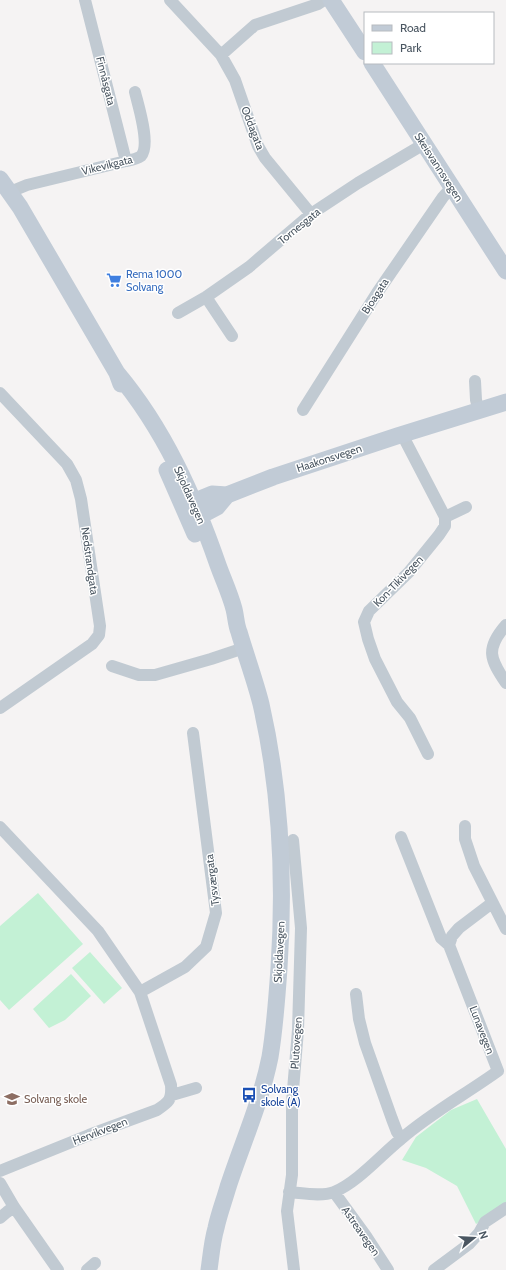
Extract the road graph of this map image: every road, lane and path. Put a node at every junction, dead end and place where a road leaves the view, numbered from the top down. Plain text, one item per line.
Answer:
1 (85, 0) edge
2 (170, 0) edge
3 (324, 0) edge
4 (331, 0) edge
5 (364, 50) edge
6 (221, 55) junction
7 (373, 64) edge
8 (135, 92) dead end
9 (424, 144) junction
10 (126, 161) junction
11 (5, 185) edge
12 (452, 188) junction
13 (311, 214) junction
14 (506, 271) edge
15 (206, 297) junction
16 (178, 313) dead end
17 (232, 336) dead end
18 (474, 381) dead end
19 (0, 392) edge
20 (506, 402) edge
21 (303, 410) dead end
22 (479, 411) junction
23 (404, 434) junction
24 (466, 506) dead end
25 (194, 510) junction
26 (445, 517) junction
27 (506, 625) edge
28 (244, 648) junction
29 (112, 666) dead end
30 (506, 683) edge
31 (0, 708) edge
32 (192, 733) dead end
33 (428, 754) dead end
34 (465, 826) dead end
35 (0, 827) edge
36 (401, 837) dead end
37 (293, 840) dead end
38 (492, 903) junction
39 (506, 929) edge
40 (449, 945) junction
41 (140, 992) junction
42 (356, 994) dead end
43 (196, 1088) dead end
44 (172, 1095) junction
45 (401, 1138) junction
46 (0, 1171) edge
47 (0, 1183) edge
48 (289, 1192) junction
49 (334, 1192) junction
50 (14, 1207) junction
51 (506, 1208) edge
52 (0, 1218) edge
53 (58, 1270) edge
54 (209, 1270) edge
55 (294, 1270) edge
56 (388, 1270) edge
57 (434, 1270) edge

1 - 10 street, Finnåsgata
2 - 6 street, Oddagata
3 - 6 street
4 - 5 main road
6 - 13 street, Oddagata
7 - 9 main road, Skeisvannsvegen
8 - 10 street, Vikevikgata
9 - 12 main road, Skeisvannsvegen
9 - 13 street, Tornesgata
10 - 11 street, Vikevikgata
11 - 25 main road, Skjoldavegen
12 - 14 main road, Skeisvannsvegen
12 - 21 street, Bjoagata
13 - 15 street, Tornesgata
15 - 16 street, Tornesgata
15 - 17 street
18 - 22 street
19 - 31 street, Nedstrandgata
20 - 22 main road, Haakonsvegen
22 - 23 main road, Haakonsvegen
23 - 25 main road, Haakonsvegen
23 - 26 street
24 - 26 street
25 - 28 main road, Skjoldavegen
26 - 33 street, Kon-Tikivegen
27 - 30 street
28 - 29 street
28 - 54 main road, Skjoldavegen
32 - 41 street, Tysværgata
34 - 38 street
35 - 41 street
36 - 40 street, Lunavegen
37 - 48 street, Plutovegen
38 - 39 street
38 - 40 street
40 - 45 street, Lunavegen
41 - 44 street
42 - 45 street
43 - 44 street
44 - 46 street, Hervikvegen
45 - 49 street, Lunavegen
47 - 50 street
48 - 49 street, Lunavegen
48 - 55 street, Plutovegen
49 - 56 street, Astreavegen
50 - 52 street
50 - 53 street
51 - 57 street

